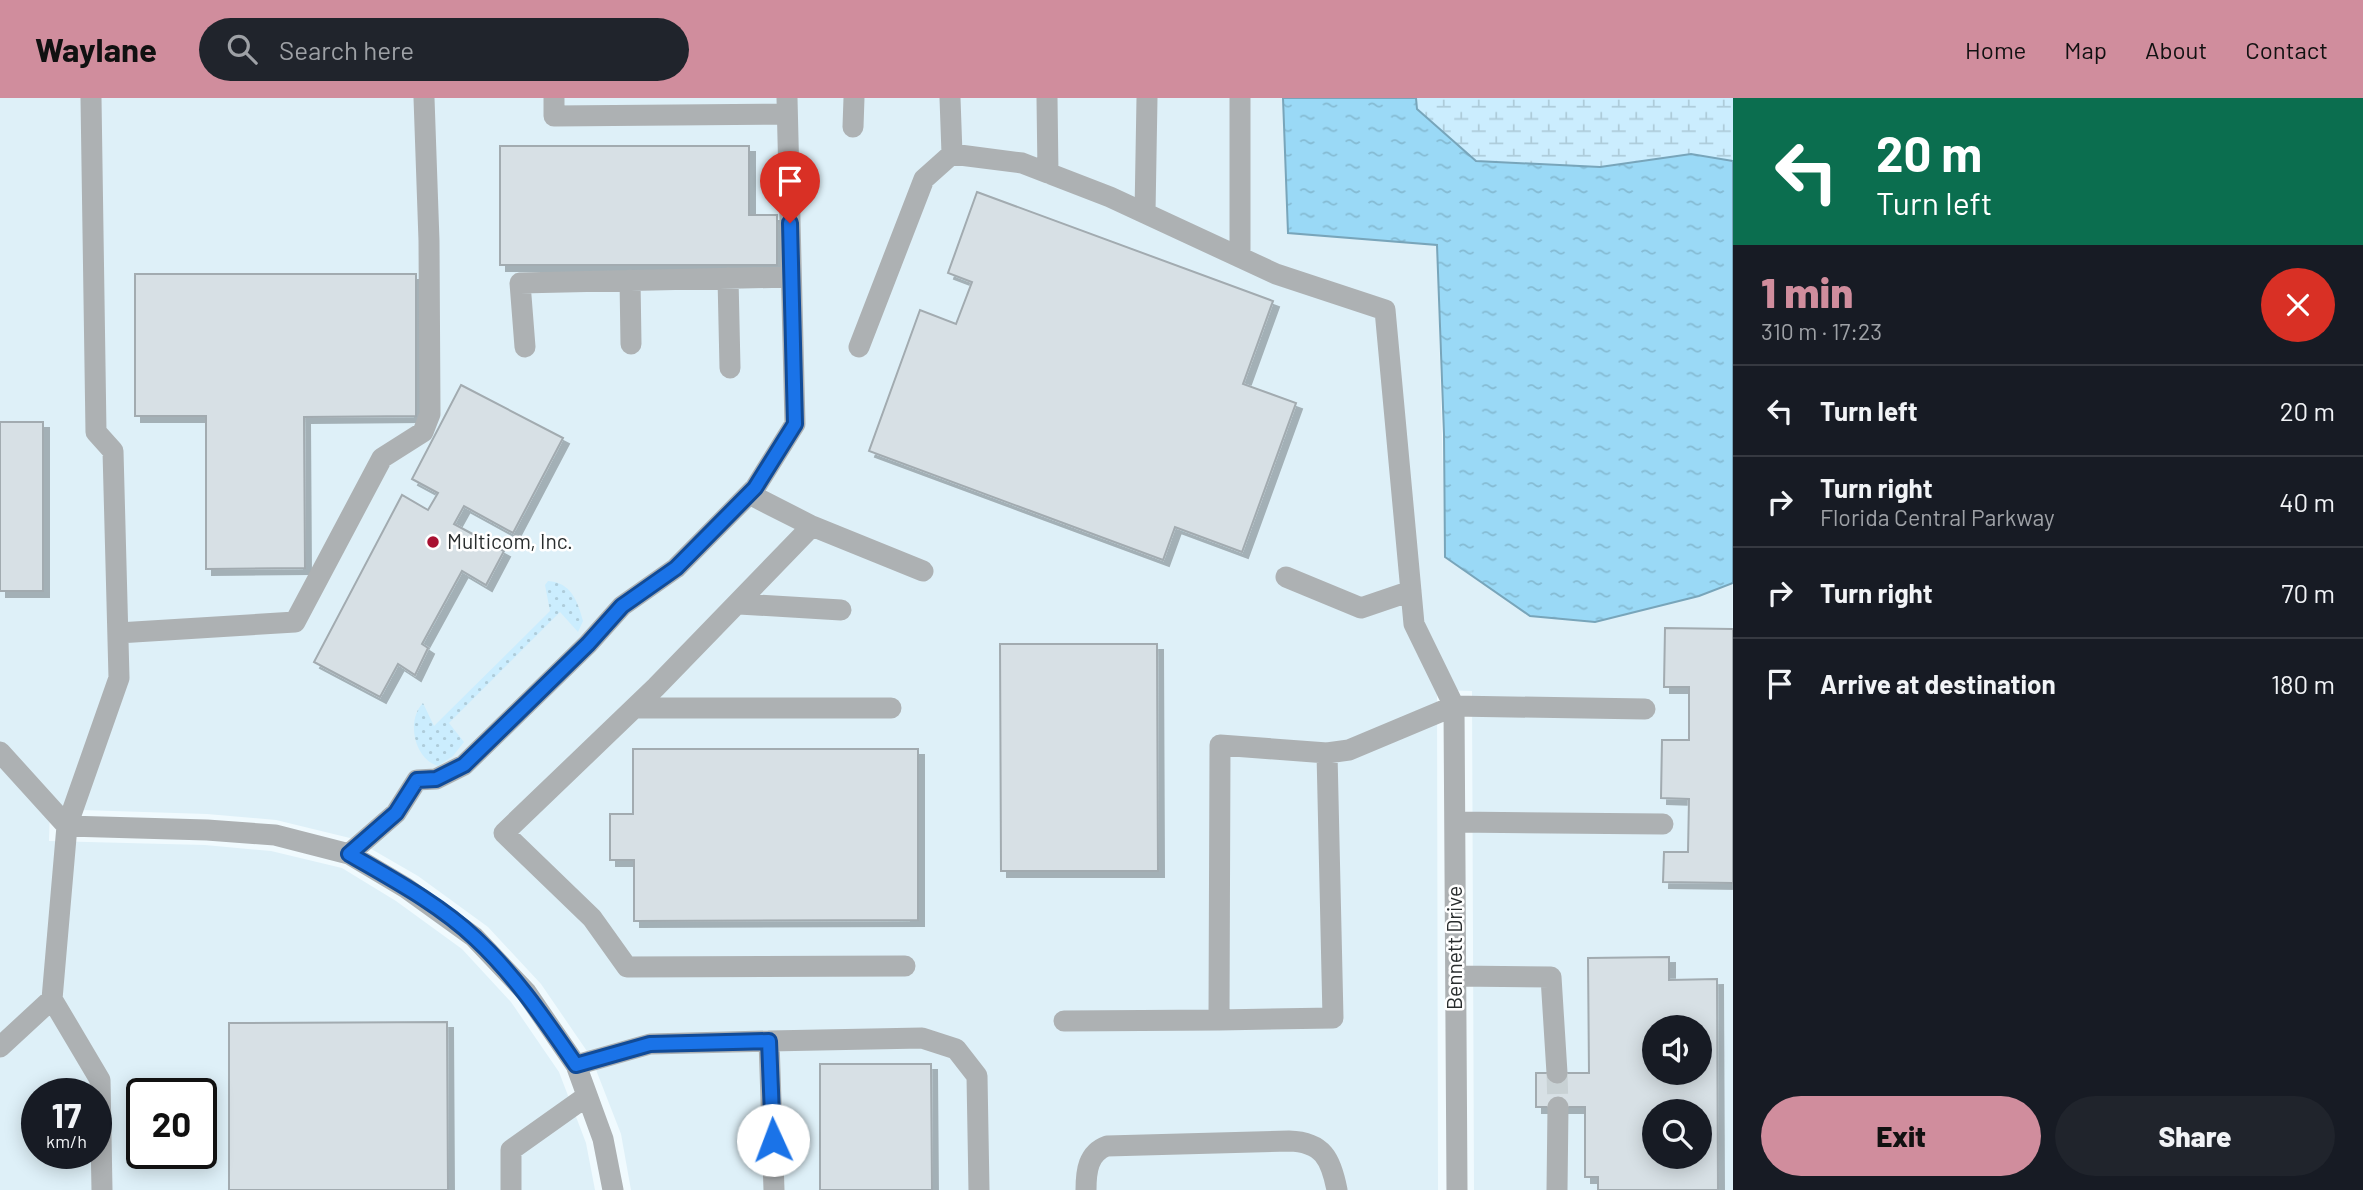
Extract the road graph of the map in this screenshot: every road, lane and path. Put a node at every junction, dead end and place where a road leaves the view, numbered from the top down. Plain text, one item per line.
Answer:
1 (91, 98) edge
2 (424, 98) edge
3 (554, 98) edge
4 (854, 98) edge
5 (950, 98) edge
6 (1047, 98) edge
7 (1147, 98) edge
8 (1240, 98) edge
9 (787, 106) edge
10 (853, 127) dead end
11 (952, 154) junction
12 (1048, 173) junction
13 (1145, 213) junction
14 (1240, 256) junction
15 (791, 277) junction
16 (728, 278) junction
17 (630, 280) junction
18 (631, 344) dead end
19 (524, 346) dead end
20 (859, 347) dead end
21 (730, 368) dead end
22 (749, 494) junction
23 (812, 526) junction
24 (923, 571) dead end
25 (1286, 577) dead end
26 (1411, 591) junction
27 (739, 604) junction
28 (841, 610) dead end
29 (118, 633) junction
30 (1454, 706) junction
31 (635, 708) junction
32 (891, 708) dead end
33 (1645, 709) dead end
34 (0, 752) edge
35 (1327, 753) junction
36 (1455, 822) junction
37 (1663, 824) dead end
38 (67, 826) junction
39 (349, 854) junction
40 (905, 966) dead end
41 (1456, 976) junction
42 (52, 999) junction
43 (1219, 1020) junction
44 (1064, 1021) dead end
45 (769, 1041) junction
46 (0, 1047) edge
47 (576, 1065) junction
48 (1557, 1073) tunnel mouth
49 (587, 1096) junction
50 (1558, 1107) tunnel mouth
51 (102, 1190) edge
52 (511, 1190) edge
53 (613, 1190) edge
54 (775, 1190) edge
55 (979, 1190) edge
56 (1086, 1190) edge
57 (1337, 1190) edge
58 (1457, 1190) edge
59 (1557, 1190) edge

1 - 29 street
2 - 29 street
3 - 9 street
4 - 10 street
5 - 11 street
6 - 12 street
7 - 13 street
8 - 14 street
9 - 15 street
11 - 12 street
11 - 20 street
12 - 13 street
13 - 14 street
14 - 26 street
15 - 16 street
15 - 22 street
16 - 17 street
16 - 21 street
17 - 18 street
17 - 19 street
22 - 23 street
22 - 39 street
23 - 24 street
23 - 27 street
25 - 26 street
26 - 30 street
27 - 28 street
27 - 31 street
29 - 38 street
30 - 33 street
30 - 35 street
30 - 36 street, Bennett Drive
31 - 32 street
31 - 40 street
34 - 38 street
35 - 43 street
35 - 43 street
36 - 37 street
36 - 41 street, Bennett Drive
38 - 39 street
38 - 42 street
39 - 47 street
41 - 48 street
41 - 58 street, Bennett Drive
42 - 46 street
42 - 51 street
43 - 44 street
45 - 47 street
45 - 54 street
45 - 55 street
47 - 49 street
49 - 52 street
49 - 53 street
50 - 59 street
56 - 57 street

